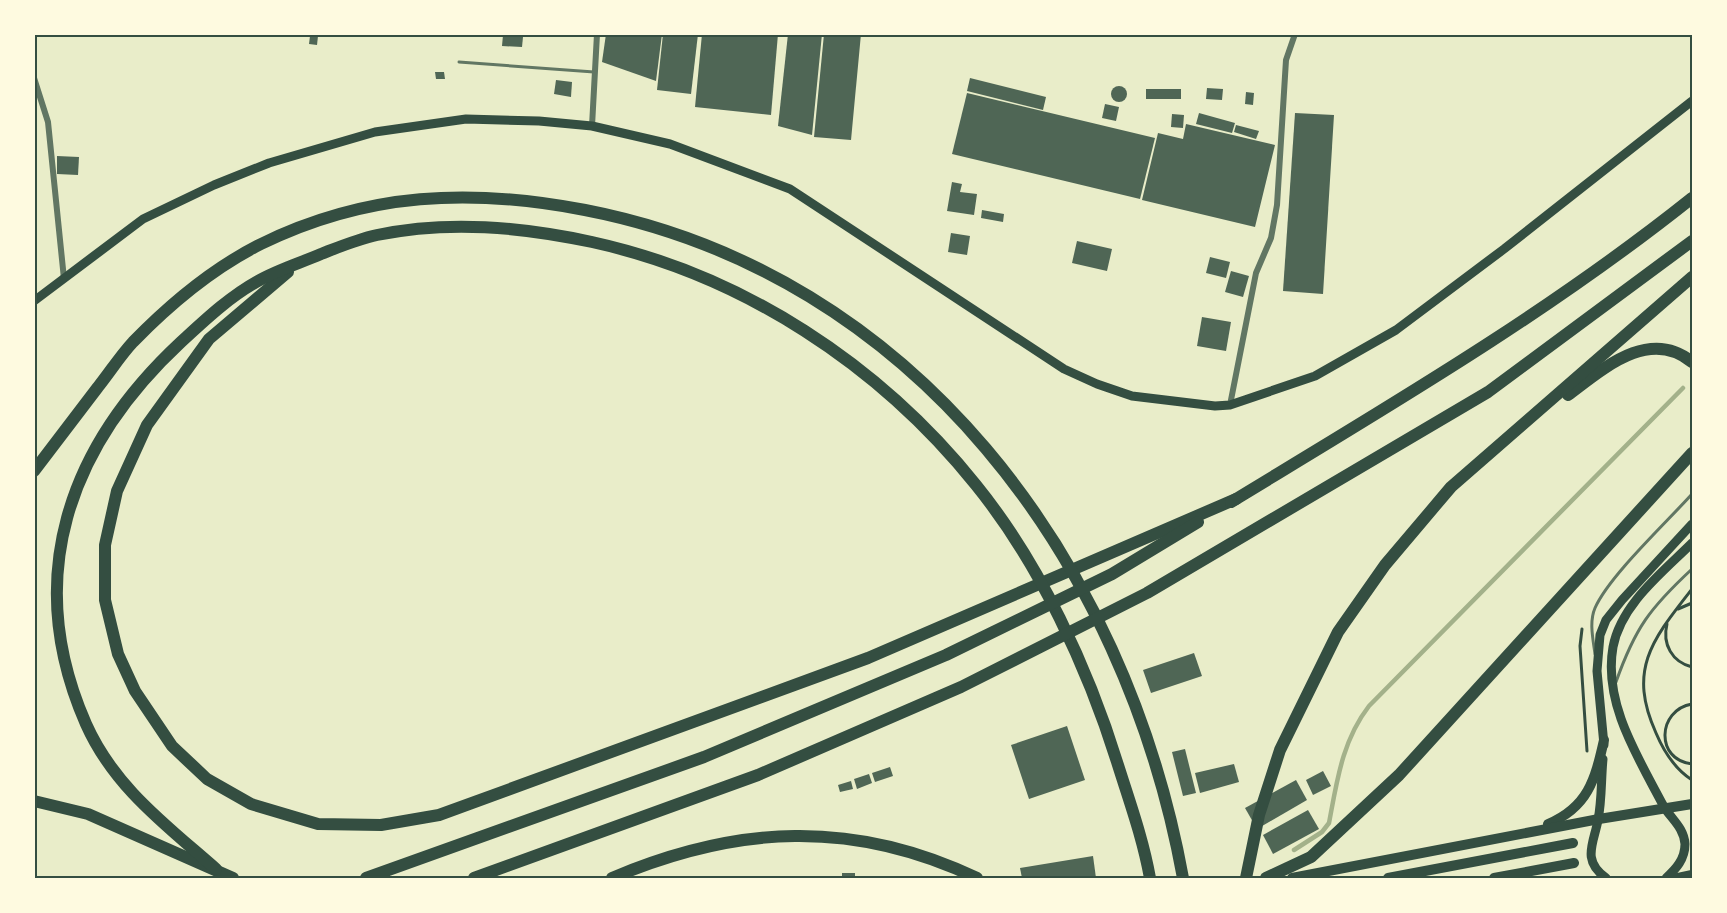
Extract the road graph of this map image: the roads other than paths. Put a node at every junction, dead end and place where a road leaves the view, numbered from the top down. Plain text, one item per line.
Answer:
1 (597, 34) edge
2 (1295, 34) edge
3 (459, 62) dead end
4 (595, 72) junction
5 (34, 78) edge
6 (1692, 101) edge
7 (591, 126) junction
8 (1692, 198) edge
9 (1692, 241) edge
10 (299, 263) junction
11 (1692, 277) edge
12 (64, 279) junction
13 (34, 302) edge
14 (1692, 362) edge
15 (1230, 405) junction
16 (1692, 453) edge
17 (34, 471) edge
18 (1451, 487) junction
19 (1692, 494) edge
20 (1236, 499) junction
21 (1692, 524) edge
22 (1692, 543) edge
23 (1692, 570) edge
24 (1597, 671) junction
25 (1614, 690) junction
26 (1604, 740) junction
27 (34, 801) edge
28 (1692, 804) edge
29 (1665, 808) junction
30 (1599, 819) junction
31 (1526, 834) junction
32 (1573, 843) dead end
33 (1574, 863) dead end
34 (216, 870) junction
35 (1692, 875) edge
36 (233, 879) edge
37 (366, 879) edge
38 (474, 879) edge
39 (612, 879) edge
40 (977, 879) edge
41 (1150, 879) edge
42 (1183, 879) edge
43 (1246, 879) edge
44 (1266, 879) edge
45 (1292, 879) edge
46 (1388, 879) edge
47 (1494, 879) edge
48 (1606, 879) edge
49 (1665, 879) edge
50 (1678, 879) edge

1 - 4 street
2 - 15 street
3 - 4 lane
4 - 7 street
5 - 12 street
6 - 15 main road
7 - 12 main road
7 - 15 main road
8 - 20 highway
9 - 38 highway
10 - 20 highway
10 - 34 highway
10 - 41 highway
11 - 18 highway
12 - 13 main road
14 - 18 highway
16 - 44 highway
17 - 42 highway
18 - 43 highway
19 - 24 lane
20 - 37 highway
21 - 24 main road
22 - 25 main road
23 - 25 lane
24 - 26 main road
25 - 29 main road
26 - 30 main road
26 - 31 main road
27 - 34 highway
28 - 29 main road
29 - 30 main road
29 - 49 main road
30 - 31 main road
30 - 48 main road
31 - 45 main road
32 - 46 main road
33 - 47 main road
34 - 36 highway
35 - 50 main road
39 - 40 highway

